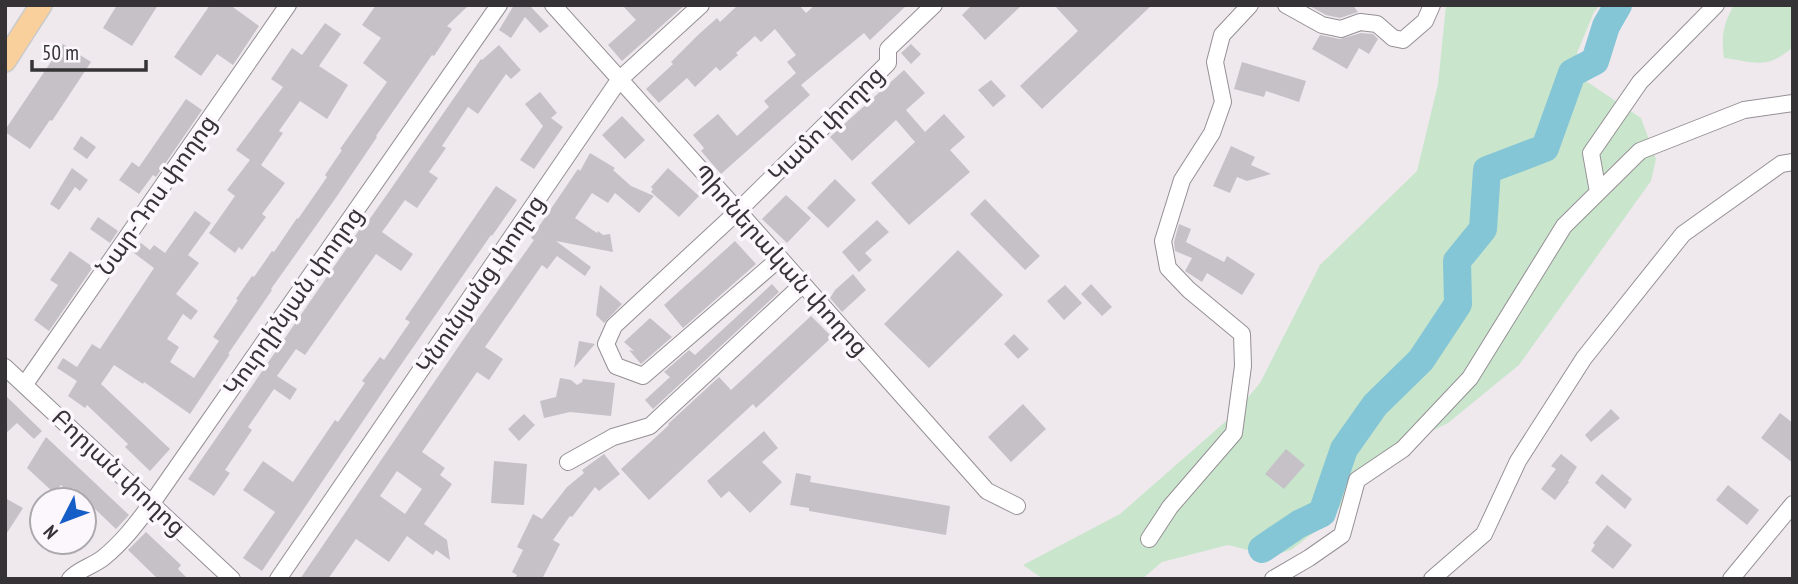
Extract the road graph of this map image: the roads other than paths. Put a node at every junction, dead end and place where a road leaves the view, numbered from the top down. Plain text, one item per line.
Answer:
1 (41, 5) edge
2 (288, 5) edge
3 (499, 5) edge
4 (552, 5) edge
5 (701, 5) edge
6 (934, 5) edge
7 (1250, 5) edge
8 (1286, 5) edge
9 (1432, 5) edge
10 (1716, 5) edge
11 (5, 61) edge
12 (619, 80) junction
13 (1793, 103) edge
14 (1793, 162) edge
15 (1598, 192) junction
16 (738, 211) junction
17 (780, 258) junction
18 (803, 284) junction
19 (5, 367) edge
20 (25, 384) junction
21 (568, 462) dead end
22 (152, 503) junction
23 (1793, 504) edge
24 (1017, 506) dead end
25 (1150, 540) dead end
26 (70, 579) edge
27 (232, 579) edge
28 (278, 579) edge
29 (1273, 579) edge
30 (1432, 579) edge
31 (1731, 579) edge

1 - 11 main road
2 - 20 street, Նար-Դոս փողոց
3 - 22 street, Կուրղինյան փողոց
4 - 12 street, Պիոներական փողոց
5 - 12 street, Կնունյանց փողոց
6 - 16 street, Կամո փողոց
7 - 25 street
8 - 9 street
10 - 15 street
12 - 16 street, Պիոներական փողոց
12 - 28 street, Կնունյանց փողոց
13 - 15 street
14 - 30 street
15 - 29 street
16 - 17 street, Պիոներական փողոց
16 - 17 street, Կամո փողոց
17 - 18 street, Պիոներական փողոց
18 - 21 street
18 - 24 street, Պիոներական փողոց
19 - 20 street, Բորյան փողոց
20 - 22 street, Բորյան փողոց
22 - 26 street, Կուրղինյան փողոց
22 - 27 street, Բորյան փողոց
23 - 31 street

